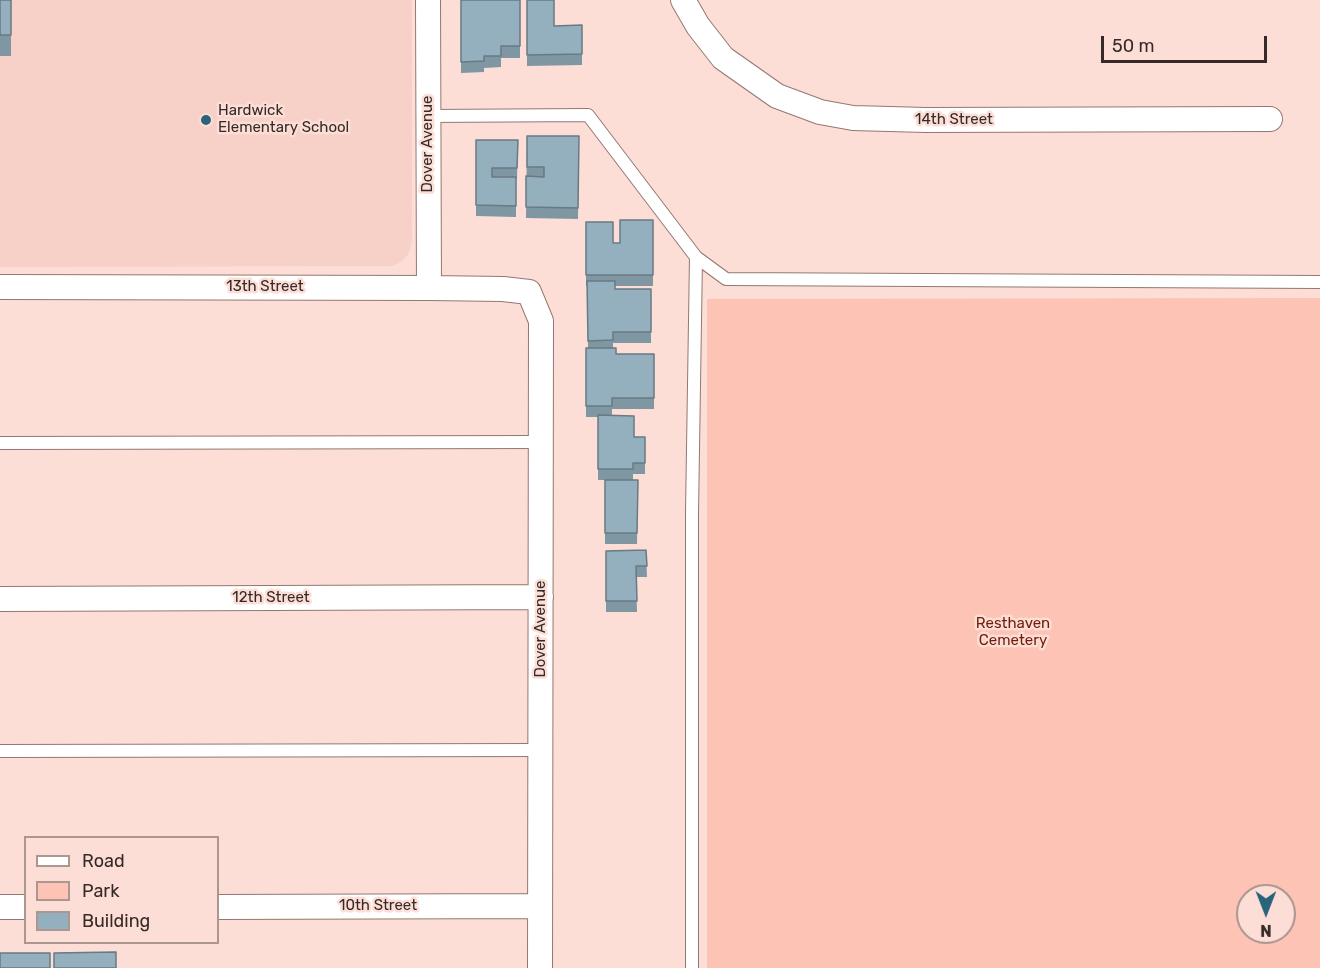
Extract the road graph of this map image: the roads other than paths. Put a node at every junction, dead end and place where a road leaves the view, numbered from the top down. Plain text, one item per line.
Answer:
1 (428, 0) edge
2 (683, 0) edge
3 (428, 116) junction
4 (1270, 119) dead end
5 (696, 257) junction
6 (1320, 282) edge
7 (0, 287) edge
8 (429, 288) junction
9 (529, 292) joint
10 (541, 442) junction
11 (0, 443) edge
12 (541, 597) junction
13 (0, 598) edge
14 (540, 750) junction
15 (0, 751) edge
16 (539, 906) junction
17 (0, 907) edge
18 (24, 907) edge
19 (219, 907) edge
20 (540, 968) edge
21 (692, 968) edge

1 - 3 street, Dover Avenue
2 - 4 street, 14th Street
3 - 5 lane
3 - 8 street, Dover Avenue
5 - 6 lane
5 - 21 lane
7 - 8 street, 13th Street
8 - 9 street, 13th Street
9 - 10 street, Dover Avenue
10 - 11 lane
10 - 12 street, Dover Avenue
12 - 13 street, 12th Street
12 - 14 street, Dover Avenue
14 - 15 lane
14 - 16 street, Dover Avenue
16 - 19 street, 10th Street
16 - 20 street, Dover Avenue
17 - 18 street

